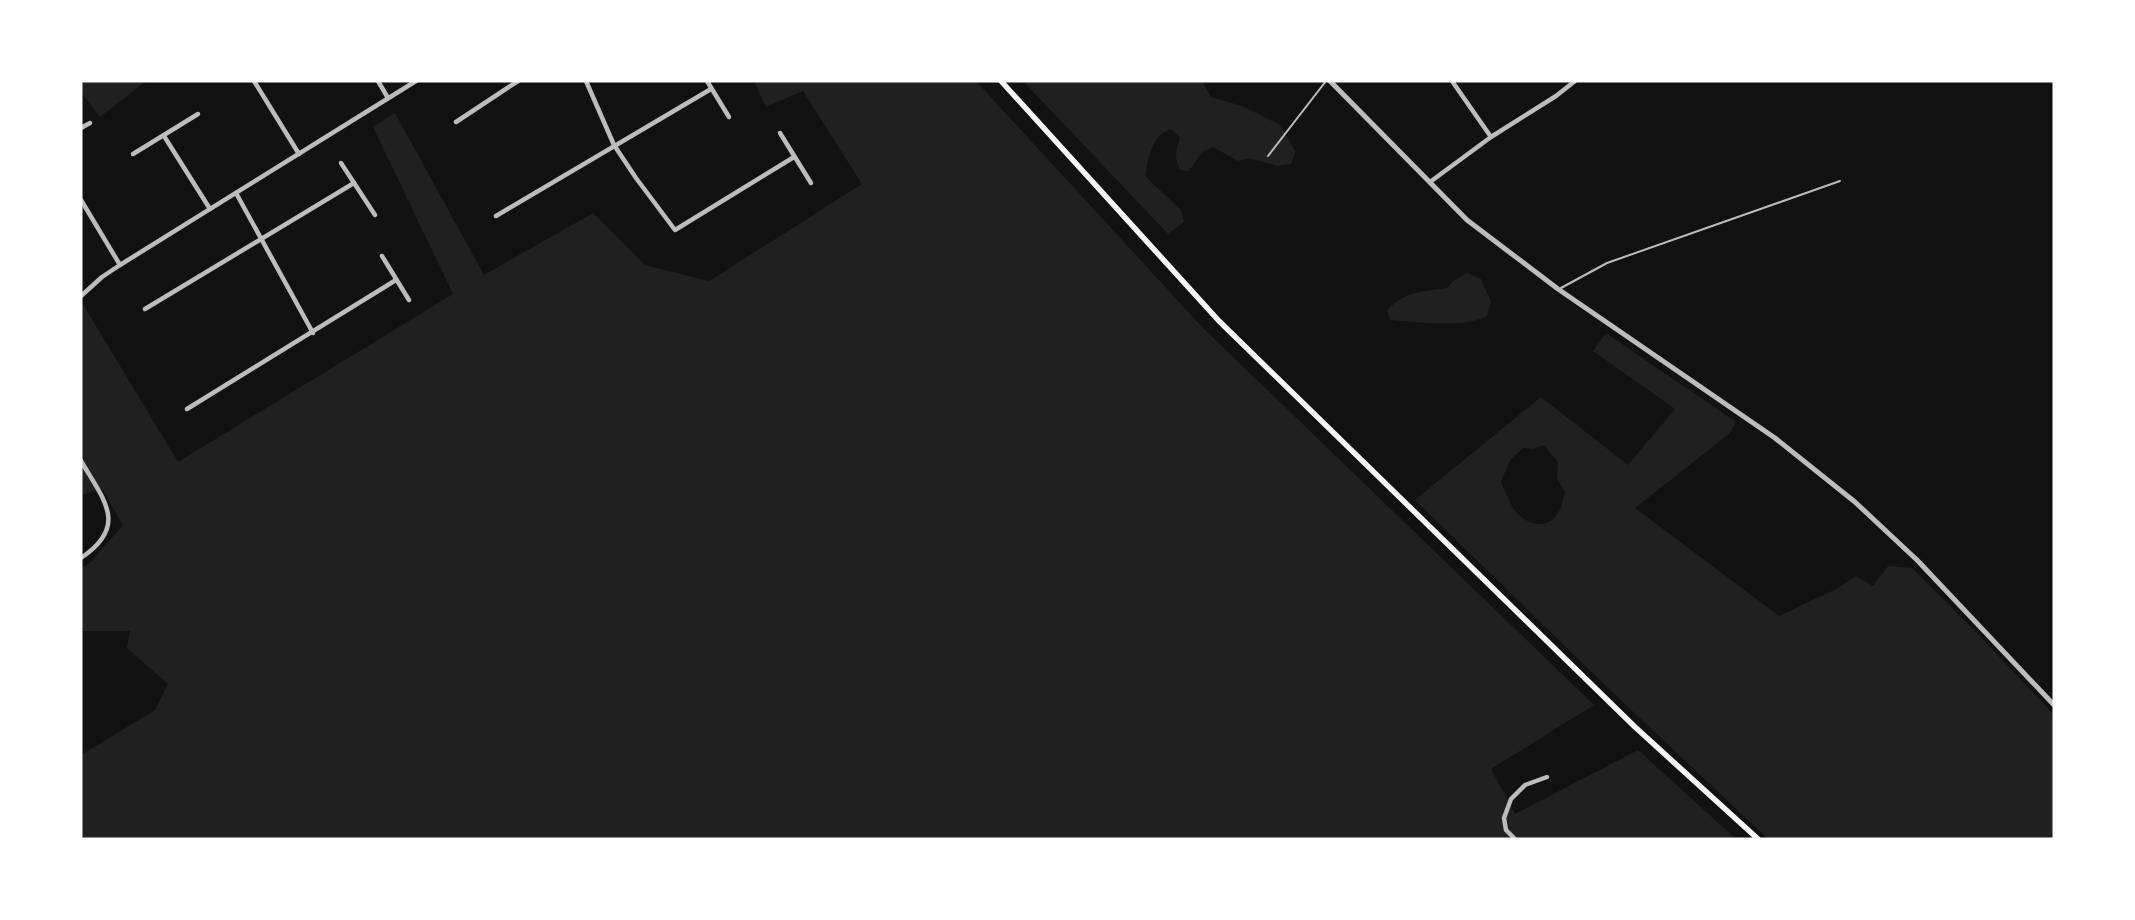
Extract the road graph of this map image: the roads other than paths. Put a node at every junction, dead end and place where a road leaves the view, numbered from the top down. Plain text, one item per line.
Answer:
1 (254, 81) edge
2 (378, 81) edge
3 (416, 81) edge
4 (518, 81) edge
5 (586, 81) edge
6 (707, 81) edge
7 (1001, 81) edge
8 (1326, 81) edge
9 (1330, 81) edge
10 (1452, 81) edge
11 (1575, 81) edge
12 (712, 89) junction
13 (388, 98) junction
14 (198, 114) dead end
15 (729, 117) dead end
16 (456, 122) dead end
17 (90, 123) dead end
18 (81, 128) edge
19 (780, 133) dead end
20 (164, 136) junction
21 (1492, 137) junction
22 (614, 145) junction
23 (133, 154) dead end
24 (299, 154) junction
25 (1268, 156) dead end
26 (794, 157) junction
27 (341, 163) dead end
28 (1430, 182) junction
29 (1840, 182) dead end
30 (354, 183) junction
31 (810, 183) dead end
32 (236, 193) junction
33 (81, 200) edge
34 (210, 209) junction
35 (375, 215) dead end
36 (496, 216) dead end
37 (262, 240) junction
38 (382, 256) dead end
39 (120, 265) junction
40 (396, 280) junction
41 (1558, 289) junction
42 (81, 296) edge
43 (409, 300) dead end
44 (145, 309) dead end
45 (313, 333) junction
46 (187, 409) dead end
47 (81, 461) edge
48 (81, 558) edge
49 (2054, 705) edge
50 (1546, 777) dead end
51 (1514, 839) edge
52 (1758, 839) edge

1 - 24 street
2 - 13 street
3 - 13 street
4 - 16 street
5 - 22 street
6 - 12 street
7 - 52 main road
8 - 25 lane
9 - 28 street
10 - 21 street
11 - 21 street
12 - 15 street
12 - 22 street
13 - 24 street
14 - 20 street
17 - 18 street
19 - 26 street
20 - 23 street
20 - 34 street
21 - 28 street
22 - 26 street
22 - 36 street
24 - 32 street
26 - 31 street
27 - 30 street
28 - 41 street
29 - 41 lane
30 - 35 street
30 - 37 street
32 - 34 street
32 - 37 street
33 - 39 street
34 - 39 street
37 - 44 street
37 - 45 street
38 - 40 street
39 - 42 street
40 - 43 street
40 - 45 street
41 - 49 street
45 - 46 street
47 - 48 street
50 - 51 street

